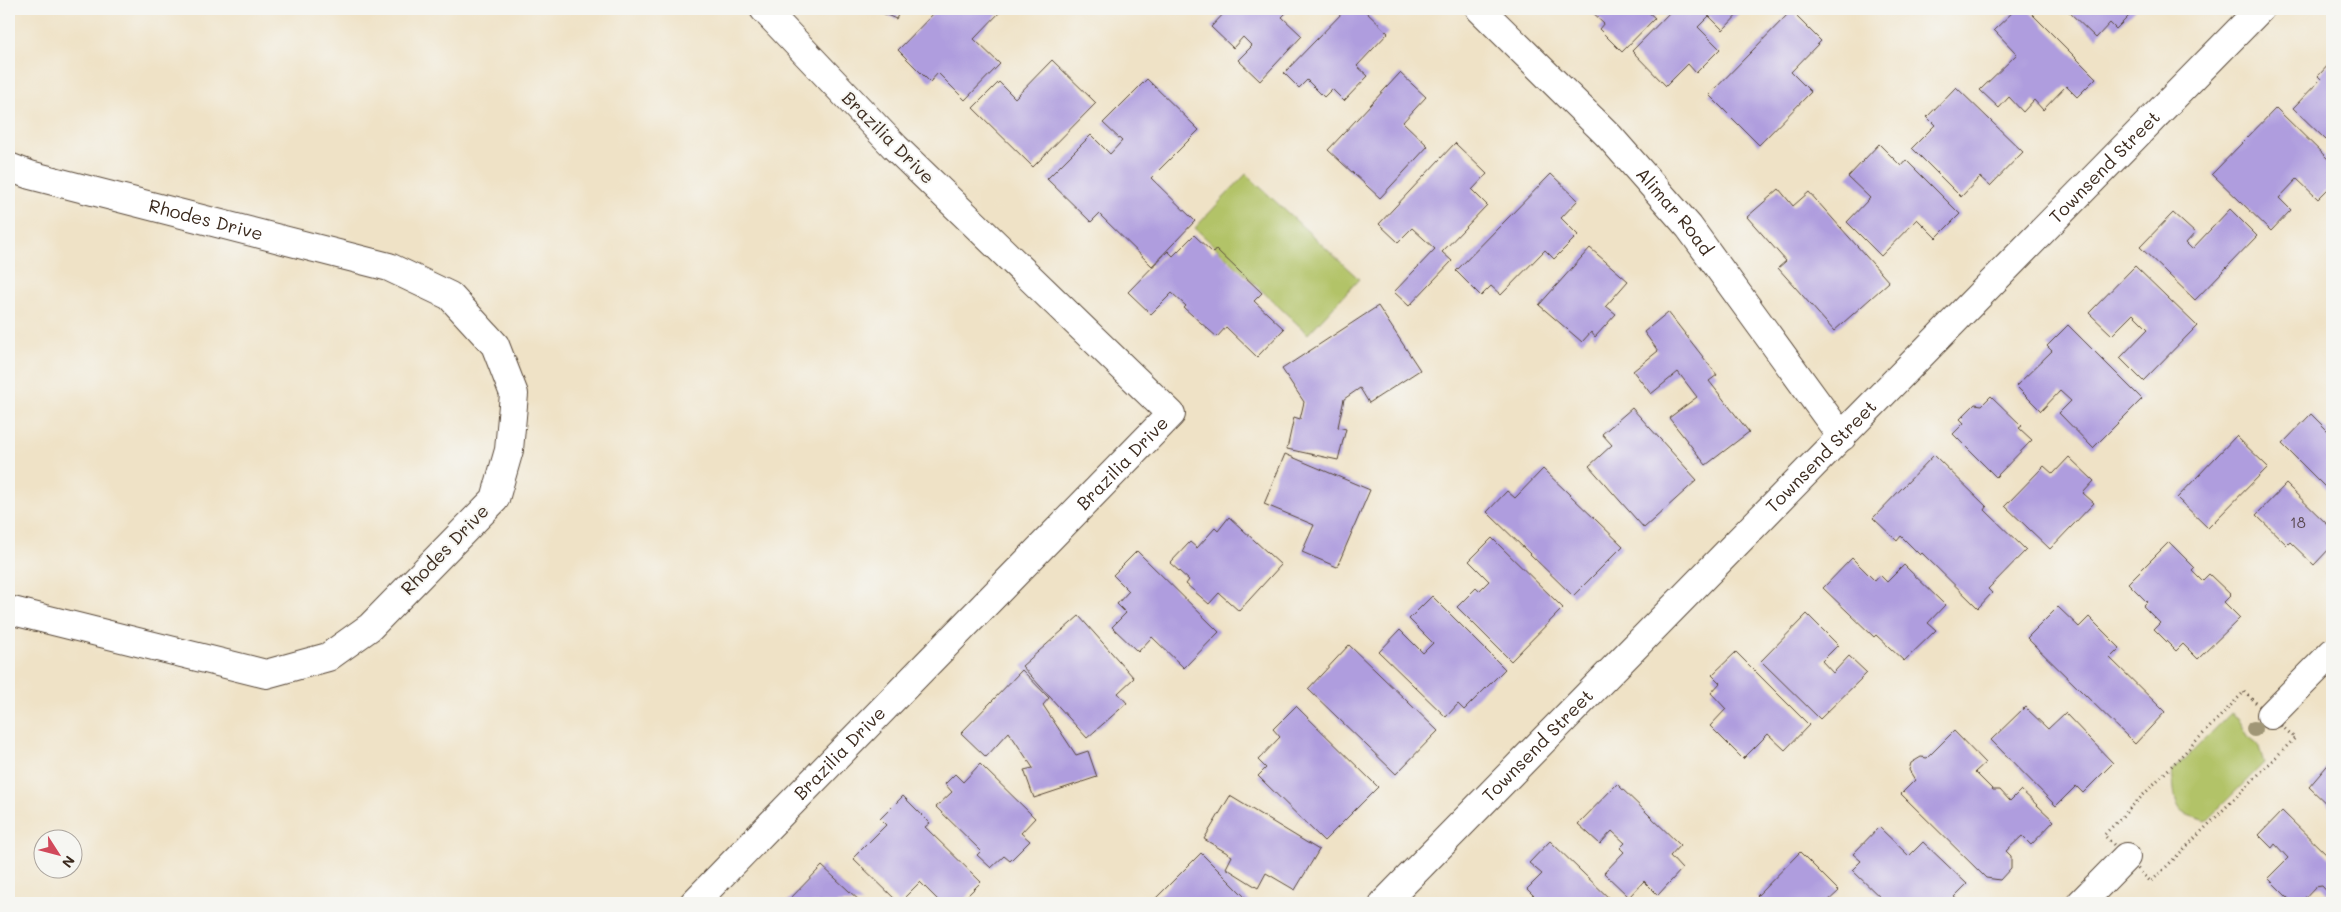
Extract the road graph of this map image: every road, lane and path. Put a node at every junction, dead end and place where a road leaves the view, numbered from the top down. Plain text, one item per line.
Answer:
1 (764, 9) edge
2 (1480, 9) edge
3 (2260, 9) edge
4 (9, 167) edge
5 (1842, 437) junction
6 (9, 610) edge
7 (2332, 653) edge
8 (2271, 715) junction
9 (2126, 857) junction
10 (694, 903) edge
11 (1384, 903) edge
12 (2081, 903) edge

1 - 10 street, Brazilia Drive
2 - 5 street, Alimar Road
3 - 5 street, Townsend Street
4 - 6 street, Rhodes Drive
5 - 11 street, Townsend Street
7 - 8 street
8 - 9 path
8 - 9 path
9 - 12 street

